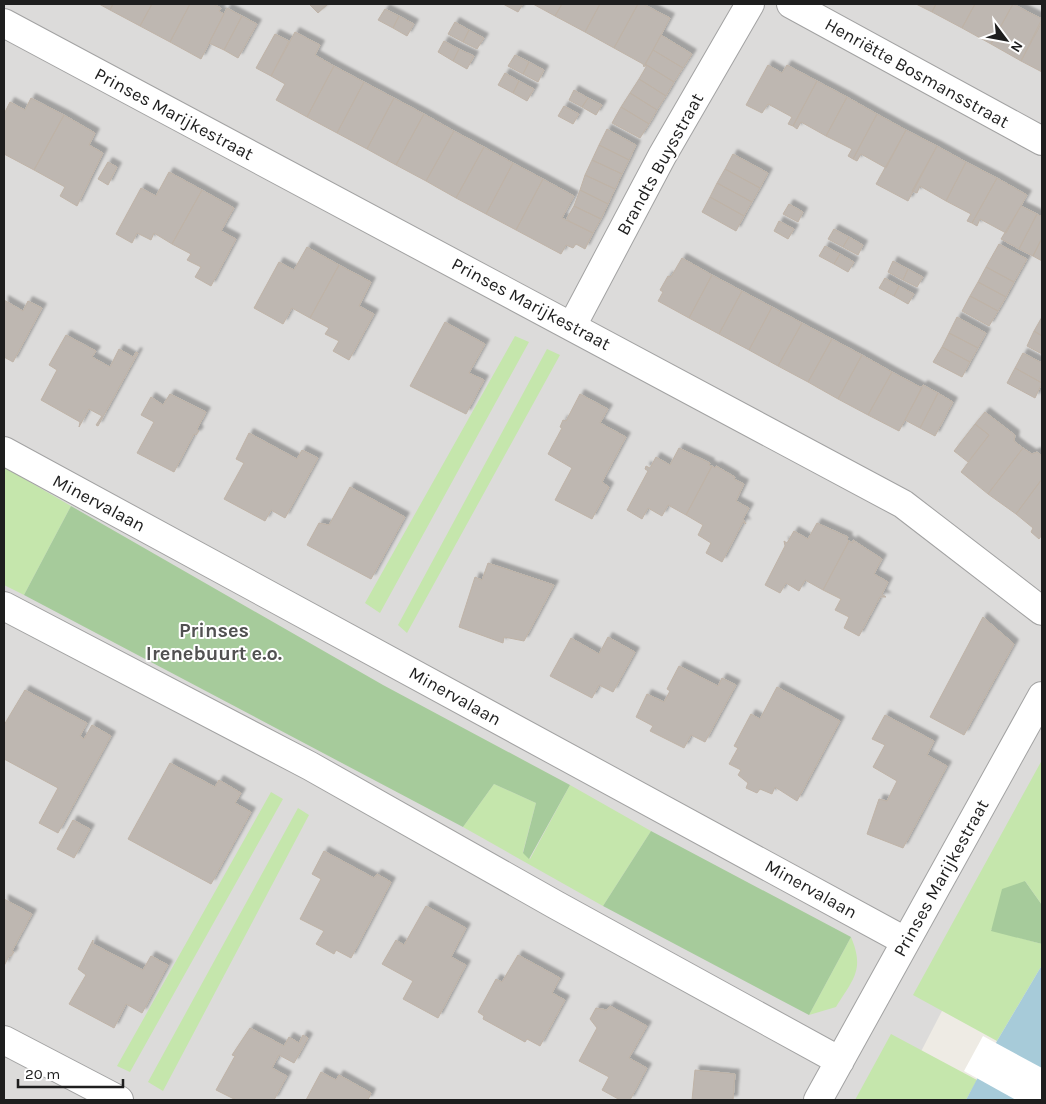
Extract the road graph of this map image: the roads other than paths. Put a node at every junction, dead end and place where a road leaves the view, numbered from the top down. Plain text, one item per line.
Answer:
1 (750, 4) edge
2 (791, 4) edge
3 (4, 23) edge
4 (1042, 141) edge
5 (572, 326) junction
6 (4, 451) edge
7 (4, 606) edge
8 (1042, 611) edge
9 (1042, 696) edge
10 (905, 941) junction
11 (4, 1040) edge
12 (840, 1061) junction
13 (119, 1100) edge
14 (818, 1100) edge

1 - 5 street, Brandts Buysstraat
2 - 4 street, Henriëtte Bosmansstraat
3 - 5 street, Prinses Marijkestraat
5 - 8 street, Prinses Marijkestraat
6 - 10 street, Minervalaan
7 - 12 street
9 - 10 street, Prinses Marijkestraat
10 - 12 street, Prinses Marijkestraat
11 - 13 street
12 - 14 street, Prinses Marijkestraat

